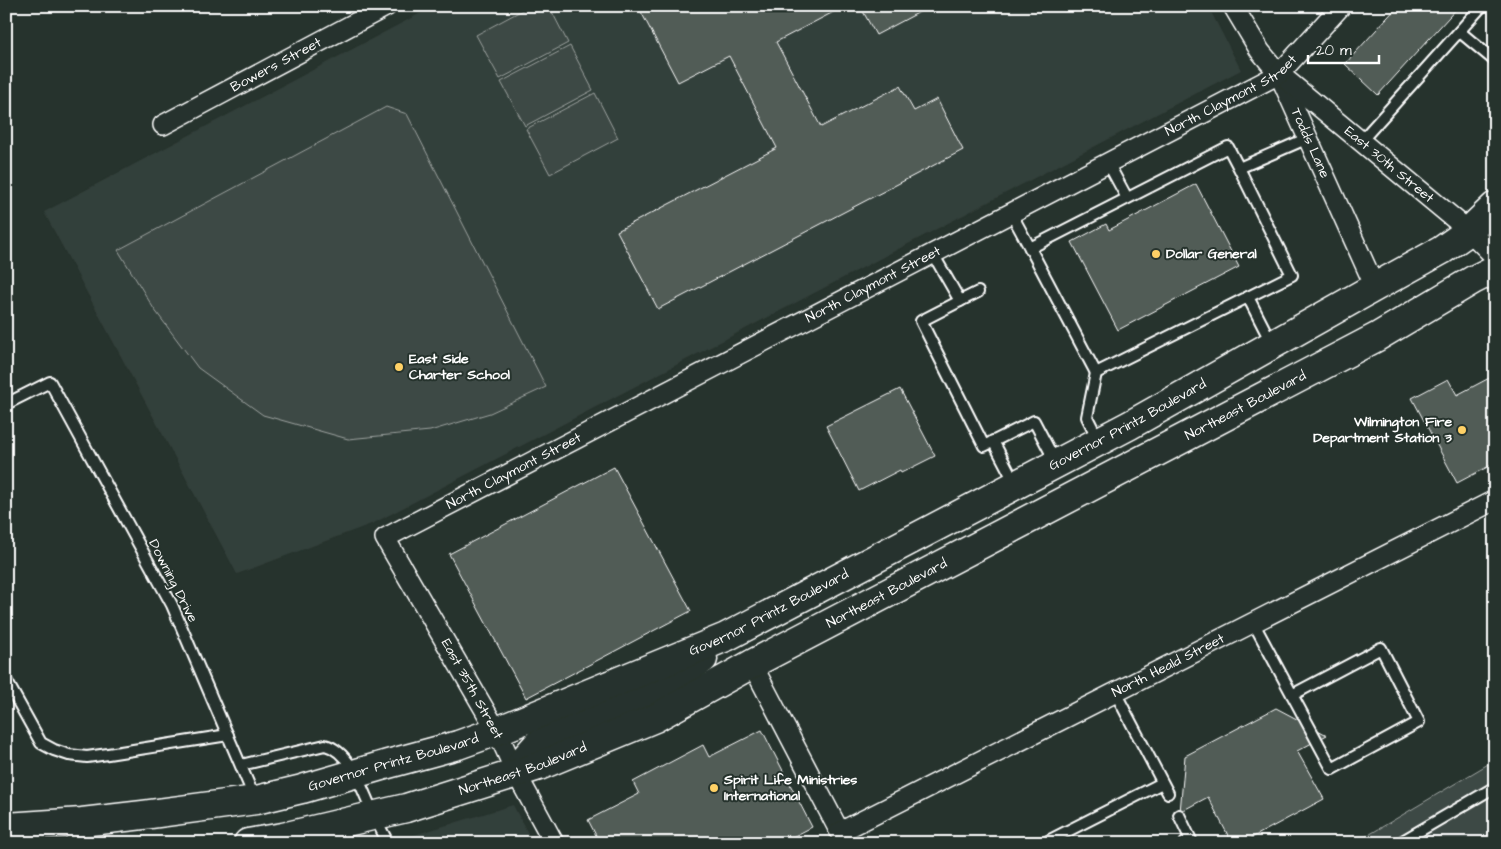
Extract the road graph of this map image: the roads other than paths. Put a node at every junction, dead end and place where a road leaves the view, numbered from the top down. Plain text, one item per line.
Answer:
1 (387, 6) edge
2 (1233, 6) edge
3 (1341, 6) edge
4 (1482, 6) edge
5 (1460, 32) junction
6 (1495, 60) edge
7 (1279, 74) junction
8 (163, 125) dead end
9 (1308, 138) junction
10 (1361, 141) junction
11 (1108, 163) junction
12 (1239, 168) junction
13 (1127, 198) junction
14 (1495, 206) edge
15 (1011, 213) junction
16 (1469, 231) junction
17 (1030, 248) junction
18 (933, 254) junction
19 (1495, 257) edge
20 (1495, 269) edge
21 (1375, 287) junction
22 (978, 292) dead end
23 (1248, 297) junction
24 (960, 301) junction
25 (1272, 345) junction
26 (1096, 373) junction
27 (6, 404) edge
28 (1099, 441) junction
29 (993, 442) junction
30 (1057, 463) junction
31 (1016, 485) junction
32 (1495, 500) edge
33 (385, 538) joint
34 (1253, 622) junction
35 (726, 637) junction
36 (752, 664) junction
37 (6, 680) edge
38 (1116, 692) junction
39 (1292, 694) junction
40 (497, 731) junction
41 (228, 735) junction
42 (241, 765) junction
43 (356, 773) junction
44 (516, 773) junction
45 (1162, 783) junction
46 (1495, 787) edge
47 (1168, 793) dead end
48 (256, 800) junction
49 (374, 816) junction
50 (1179, 816) dead end
51 (6, 828) edge
52 (71, 833) edge
53 (843, 837) edge
54 (1411, 840) edge
55 (248, 843) edge
56 (388, 843) edge
57 (554, 843) edge
58 (1049, 843) edge
59 (1185, 843) edge
60 (1399, 843) edge

1 - 8 street, Bowers Street
2 - 7 street, Todds Lane
3 - 7 street, North Claymont Street
4 - 5 lane
5 - 6 lane
5 - 10 lane
7 - 9 street, Todds Lane
7 - 10 street, East 30th Street
7 - 11 street, North Claymont Street
9 - 12 lane
9 - 21 street, Todds Lane
10 - 16 street, East 30th Street
11 - 13 lane
11 - 15 street, North Claymont Street
12 - 13 lane
12 - 23 lane
13 - 17 lane
14 - 16 main road
15 - 17 lane
15 - 18 street, North Claymont Street
16 - 19 street, East 30th Street
16 - 21 main road, Governor Printz Boulevard
17 - 26 lane
18 - 24 lane
18 - 33 street, North Claymont Street
20 - 36 main road, Northeast Boulevard
21 - 25 main road, Governor Printz Boulevard
22 - 24 lane
23 - 25 lane
23 - 26 lane
24 - 29 lane
25 - 28 main road, Governor Printz Boulevard
26 - 28 lane
27 - 41 lane, Downing Drive
28 - 30 main road, Governor Printz Boulevard
29 - 30 lane
29 - 31 lane
30 - 31 main road, Governor Printz Boulevard
31 - 35 main road, Governor Printz Boulevard
32 - 34 street, North Heald Street
33 - 40 street, East 35th Street
34 - 38 street, North Heald Street
34 - 39 lane
35 - 40 main road, Governor Printz Boulevard
35 - 44 main road
36 - 44 main road, Northeast Boulevard
36 - 53 street
37 - 41 lane
38 - 45 lane
38 - 53 street, North Heald Street
39 - 39 lane
40 - 43 main road, Governor Printz Boulevard
40 - 44 street, East 35th Street
41 - 42 lane, Downing Drive
42 - 43 lane
42 - 48 lane, Downing Drive
43 - 48 main road, Governor Printz Boulevard
43 - 49 lane
44 - 49 main road, Northeast Boulevard
44 - 57 street, East 35th Street
45 - 47 lane
45 - 58 lane
46 - 54 lane
48 - 52 main road, Governor Printz Boulevard
49 - 55 main road, Northeast Boulevard
49 - 56 lane
50 - 59 lane
51 - 52 main road, Governor Printz Boulevard
54 - 60 lane

